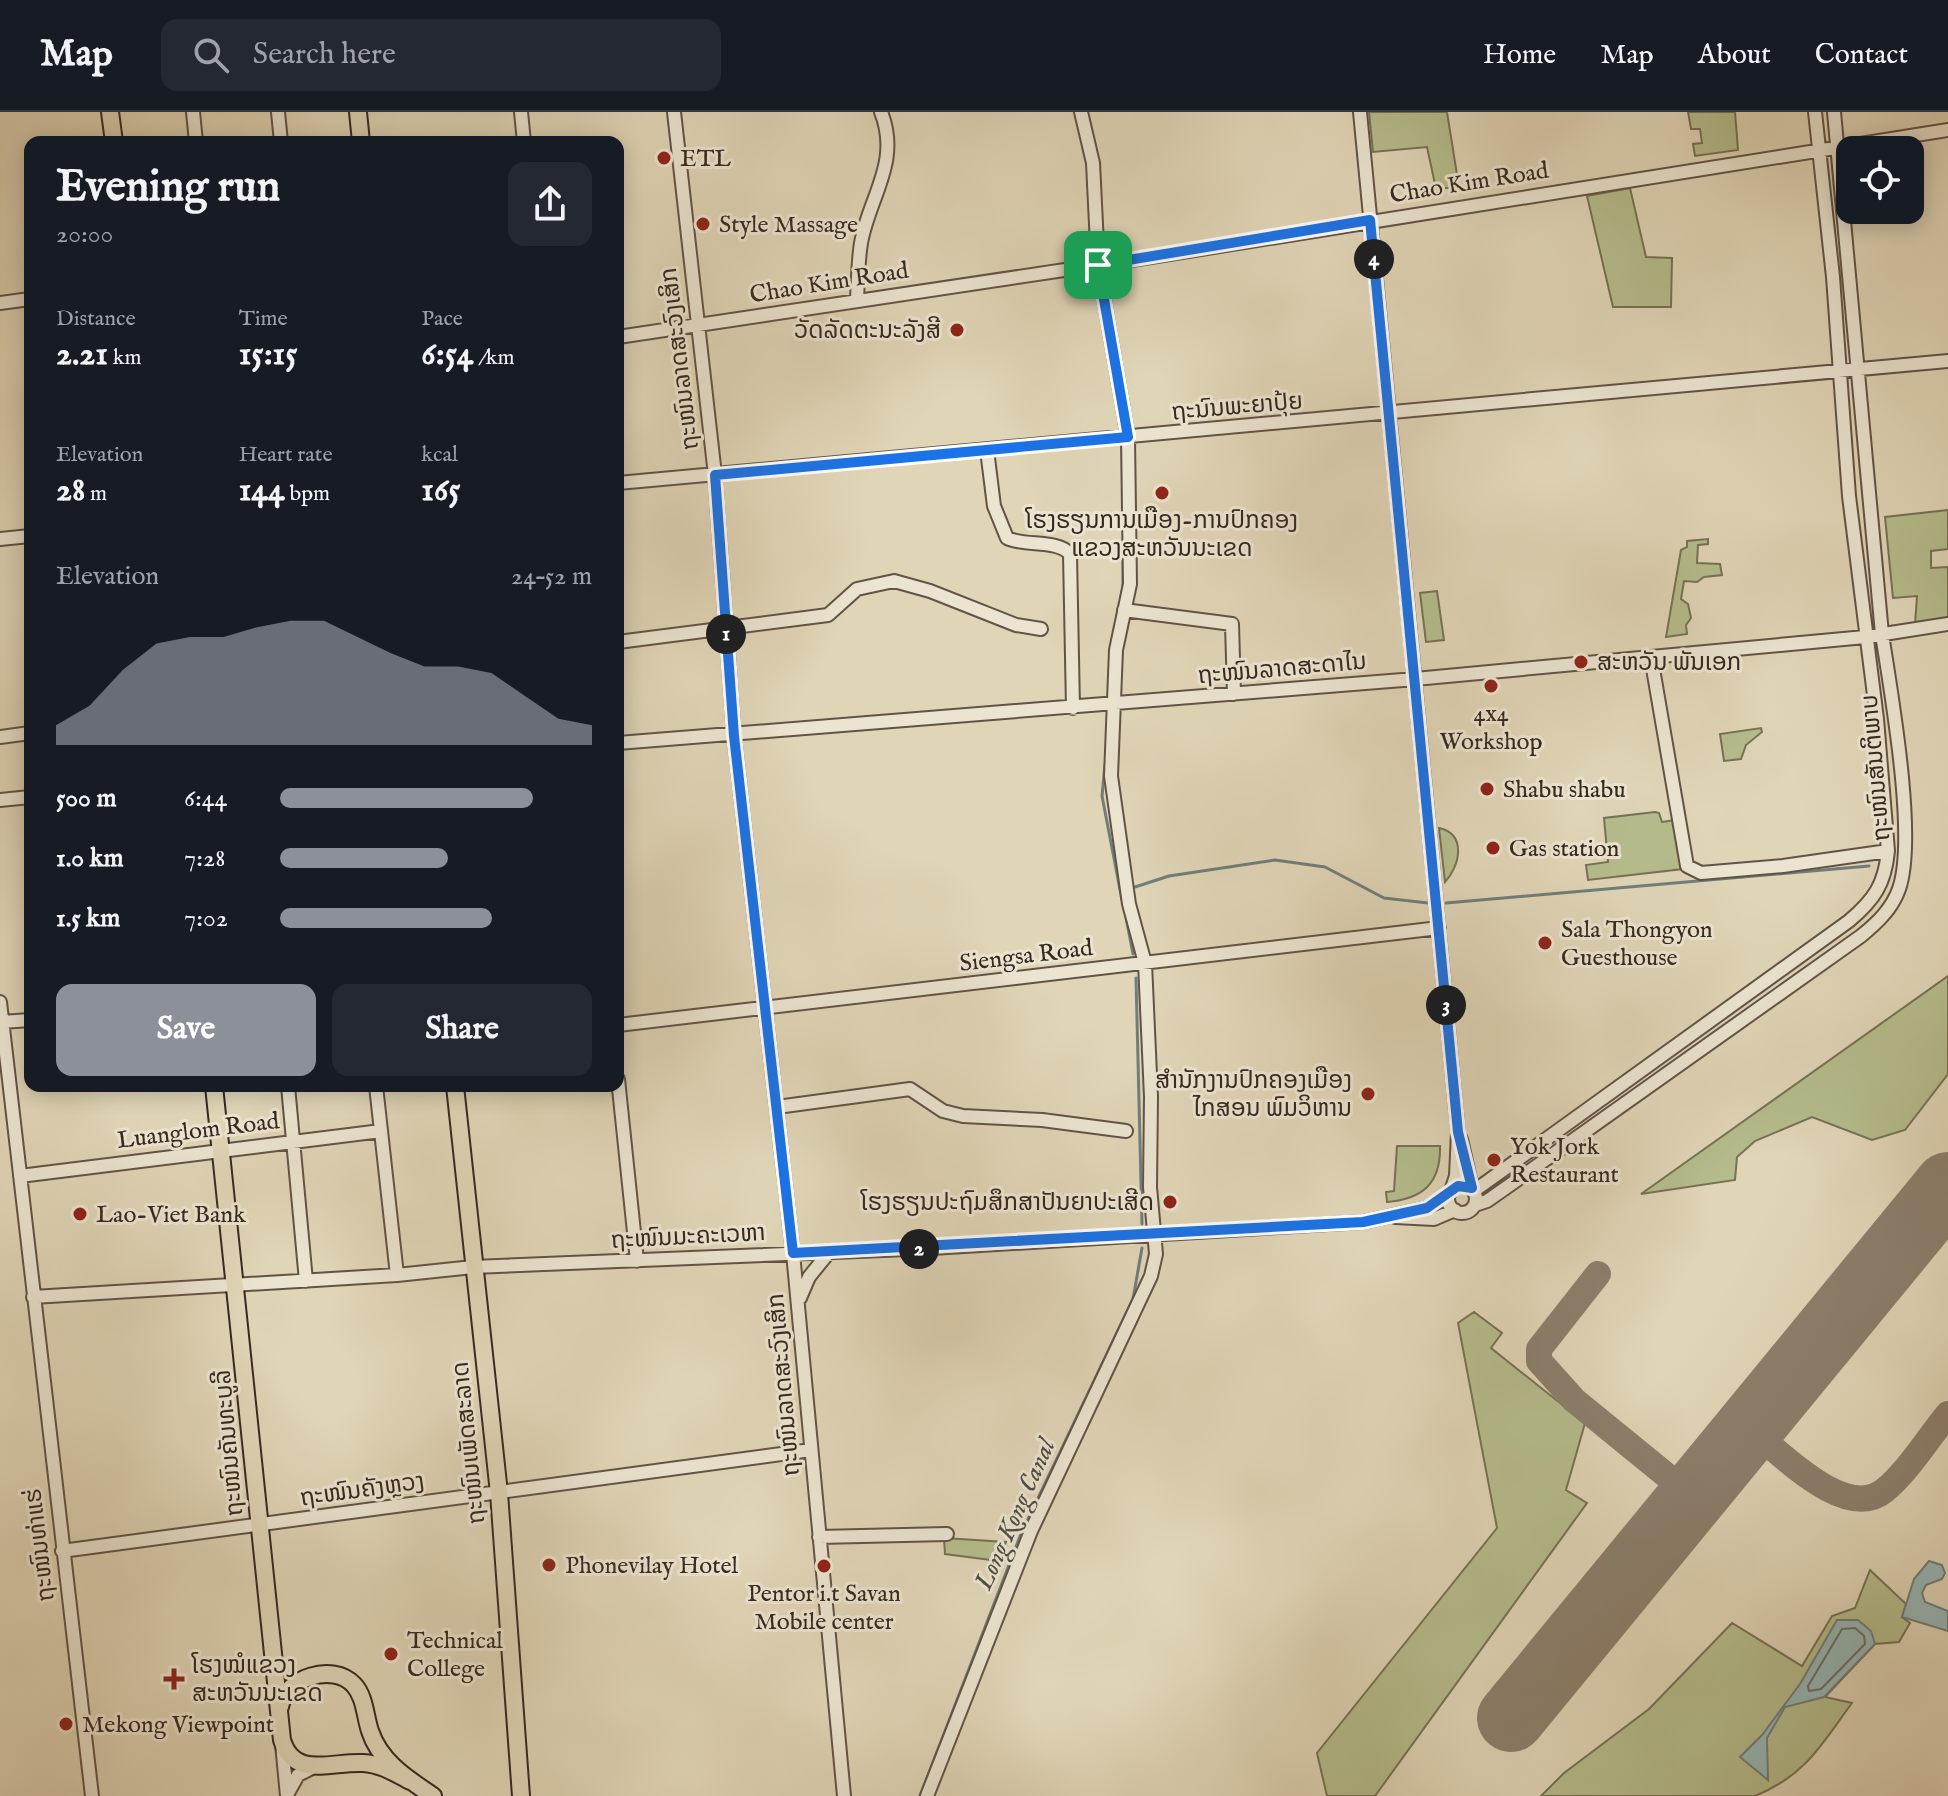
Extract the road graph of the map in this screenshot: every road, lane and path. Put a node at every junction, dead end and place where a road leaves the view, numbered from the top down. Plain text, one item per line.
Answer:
1 (110, 112) edge
2 (193, 112) edge
3 (278, 112) edge
4 (358, 112) edge
5 (521, 112) edge
6 (674, 112) edge
7 (881, 112) edge
8 (1081, 112) edge
9 (1360, 112) edge
10 (1815, 112) edge
11 (1834, 112) edge
12 (1948, 130) edge
13 (113, 136) edge
14 (195, 136) edge
15 (280, 136) edge
16 (360, 136) edge
17 (523, 136) edge
18 (1836, 136) edge
19 (1909, 136) edge
20 (1836, 147) edge
21 (1818, 150) junction
22 (1370, 220) junction
23 (1845, 224) edge
24 (1098, 265) junction
25 (857, 299) junction
26 (24, 300) edge
27 (0, 303) edge
28 (697, 324) junction
29 (624, 336) edge
30 (1948, 361) edge
31 (1859, 367) junction
32 (1839, 370) junction
33 (1388, 414) junction
34 (1128, 437) junction
35 (987, 450) junction
36 (715, 475) junction
37 (624, 483) edge
38 (24, 537) edge
39 (0, 539) edge
40 (1124, 610) junction
41 (1948, 624) edge
42 (1041, 629) dead end
43 (726, 631) junction
44 (1882, 634) junction
45 (1865, 637) junction
46 (624, 641) edge
47 (1651, 657) junction
48 (1415, 679) junction
49 (1234, 694) junction
50 (1116, 704) junction
51 (1073, 708) junction
52 (24, 734) edge
53 (734, 736) junction
54 (0, 737) edge
55 (624, 743) edge
56 (24, 798) edge
57 (0, 800) edge
58 (1888, 851) junction
59 (1439, 928) junction
60 (1145, 963) junction
61 (0, 1002) edge
62 (766, 1009) junction
63 (24, 1020) edge
64 (2, 1022) junction
65 (624, 1024) edge
66 (215, 1092) edge
67 (289, 1092) edge
68 (377, 1092) edge
69 (456, 1092) edge
70 (619, 1092) edge
71 (777, 1107) junction
72 (381, 1131) junction
73 (1126, 1131) dead end
74 (1458, 1132) junction
75 (293, 1140) junction
76 (222, 1148) junction
77 (20, 1176) junction
78 (1473, 1189) junction
79 (1450, 1193) junction
80 (1475, 1205) junction
81 (1455, 1210) junction
82 (1392, 1216) junction
83 (1154, 1236) junction
84 (830, 1251) junction
85 (793, 1253) junction
86 (637, 1261) junction
87 (473, 1267) junction
88 (397, 1275) junction
89 (306, 1281) junction
90 (237, 1285) junction
91 (33, 1297) junction
92 (799, 1309) junction
93 (811, 1450) junction
94 (499, 1493) junction
95 (260, 1525) junction
96 (947, 1534) dead end
97 (819, 1537) junction
98 (62, 1551) junction
99 (279, 1714) junction
100 (282, 1740) junction
101 (316, 1766) junction
102 (410, 1781) junction
103 (92, 1796) edge
104 (288, 1796) edge
105 (433, 1796) edge
106 (521, 1796) edge
107 (844, 1796) edge
108 (927, 1796) edge

1 - 13 main road
2 - 14 street
3 - 15 street
4 - 16 main road
5 - 17 street
6 - 28 street, ຖະໜົນລາດສະວົງເສິກ
7 - 25 street
8 - 24 street
9 - 22 street
10 - 21 street, ຖະໜົນສັນຕິພາບ
11 - 18 street, ຖະໜົນສັນຕິພາບ
12 - 19 street, Chao Kim Road
20 - 21 street, Chao Kim Road
21 - 22 street, Chao Kim Road
21 - 32 street, ຖະໜົນສັນຕິພາບ
22 - 24 street, Chao Kim Road
22 - 33 street
23 - 31 street, ຖະໜົນສັນຕິພາບ
24 - 25 street, Chao Kim Road
24 - 34 street
25 - 28 street, Chao Kim Road
26 - 27 street
28 - 29 street, Chao Kim Road
28 - 36 street, ຖະໜົນລາດສະວົງເສິກ
30 - 31 street, ຖະນົນພະຍາປຸ້ຍ
31 - 32 street, ຖະນົນພະຍາປຸ້ຍ
31 - 44 street, ຖະໜົນສັນຕິພາບ
32 - 33 street, ຖະນົນພະຍາປຸ້ຍ
32 - 45 street, ຖະໜົນສັນຕິພາບ
33 - 34 street, ຖະນົນພະຍາປຸ້ຍ
33 - 48 street
34 - 35 street, ຖະນົນພະຍາປຸ້ຍ
34 - 40 street
35 - 36 street, ຖະນົນພະຍາປຸ້ຍ
35 - 51 street
36 - 37 street, ຖະນົນພະຍາປຸ້ຍ
36 - 43 street, ຖະໜົນລາດສະວົງເສິກ
38 - 39 street
40 - 49 street
40 - 50 street
41 - 44 street, ຖະໜົນລາດສະດາໄນ
42 - 43 street
43 - 46 street
43 - 53 street, ຖະໜົນລາດສະວົງເສິກ
44 - 45 street, ຖະໜົນລາດສະດາໄນ
44 - 80 street, ຖະໜົນສັນຕິພາບ
45 - 47 street, ຖະໜົນລາດສະດາໄນ
45 - 58 street, ຖະໜົນສັນຕິພາບ
47 - 48 street, ຖະໜົນລາດສະດາໄນ
47 - 58 street
48 - 49 street, ຖະໜົນລາດສະດາໄນ
48 - 59 street
49 - 50 street, ຖະໜົນລາດສະດາໄນ
50 - 51 street, ຖະໜົນລາດສະດາໄນ
50 - 60 street
51 - 53 street, ຖະໜົນລາດສະດາໄນ
52 - 54 street
53 - 55 street, ຖະໜົນລາດສະດາໄນ
53 - 62 street, ຖະໜົນລາດສະວົງເສິກ
56 - 57 street
58 - 78 street, ຖະໜົນສັນຕິພາບ
59 - 60 street, Siengsa Road
59 - 74 street
60 - 62 street, Siengsa Road
60 - 83 street
61 - 64 street, ຖະໜົນທ່າແຮ່
62 - 65 street, Siengsa Road
62 - 71 street, ຖະໜົນລາດສະວົງເສິກ
63 - 64 street
64 - 77 street, ຖະໜົນທ່າແຮ່
66 - 76 main road, ຖະໜົນຄັນທະບູລີ
67 - 75 street
68 - 72 street
69 - 87 main road, ຖະໜົນເພັດສະລາດ
70 - 86 street
71 - 73 street
71 - 85 street, ຖະໜົນລາດສະວົງເສິກ
72 - 75 street, Luanglom Road
72 - 88 street
74 - 78 street
74 - 79 street
75 - 76 street, Luanglom Road
75 - 89 street
76 - 77 street, Luanglom Road
76 - 90 main road, ຖະໜົນຄັນທະບູລີ
77 - 91 street, ຖະໜົນທ່າແຮ່
78 - 79 street
78 - 80 street
79 - 81 street
79 - 82 street
80 - 81 street
81 - 82 street
82 - 83 street, ຖະໜົນມະຄະເວຫາ
83 - 84 street, ຖະໜົນມະຄະເວຫາ
83 - 108 street
84 - 85 street, ຖະໜົນມະຄະເວຫາ
84 - 92 street
85 - 86 street, ຖະໜົນມະຄະເວຫາ
85 - 92 street, ຖະໜົນລາດສະວົງເສິກ
86 - 87 street, ຖະໜົນມະຄະເວຫາ
87 - 88 street, ຖະໜົນມະຄະເວຫາ
87 - 94 main road, ຖະໜົນເພັດສະລາດ
88 - 89 street, ຖະໜົນມະຄະເວຫາ
89 - 90 street, ຖະໜົນມະຄະເວຫາ
90 - 91 street, ຖະໜົນມະຄະເວຫາ
90 - 95 main road, ຖະໜົນຄັນທະບູລີ
91 - 98 street, ຖະໜົນທ່າແຮ່
92 - 93 street, ຖະໜົນລາດສະວົງເສິກ
93 - 94 street, ຖະໜົນຄັງຫຼວງ
93 - 97 street, ຖະໜົນລາດສະວົງເສິກ
94 - 95 street, ຖະໜົນຄັງຫຼວງ
94 - 106 main road, ຖະໜົນເພັດສະລາດ
95 - 98 street, ຖະໜົນຄັງຫຼວງ
95 - 99 main road, ຖະໜົນຄັນທະບູລີ
96 - 97 street
97 - 107 street, ຖະໜົນລາດສະວົງເສິກ
98 - 103 street, ຖະໜົນທ່າແຮ່
99 - 100 main road, ຖະໜົນຄັນທະບູລີ
99 - 102 main road
100 - 101 main road
100 - 104 street, ຖະໜົນຄັນທະບູລີ
101 - 102 main road
101 - 104 street
102 - 105 main road

